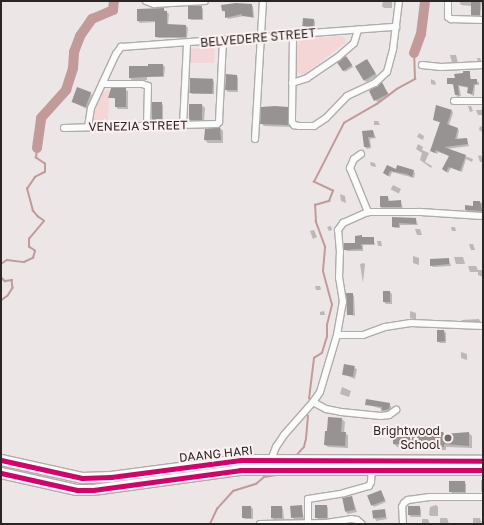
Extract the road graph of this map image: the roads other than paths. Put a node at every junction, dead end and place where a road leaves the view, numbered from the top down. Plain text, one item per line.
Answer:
1 (146, 1) edge
2 (204, 1) edge
3 (263, 1) edge
4 (399, 1) edge
5 (448, 1) edge
6 (483, 20) edge
7 (396, 27) junction
8 (358, 30) junction
9 (293, 35) junction
10 (260, 38) junction
11 (223, 41) junction
12 (187, 44) junction
13 (422, 65) dead end
14 (483, 65) edge
15 (292, 83) junction
16 (102, 84) junction
17 (454, 101) dead end
18 (483, 101) edge
19 (183, 126) junction
20 (88, 127) junction
21 (147, 127) junction
22 (64, 128) dead end
23 (255, 140) dead end
24 (361, 154) dead end
25 (368, 212) junction
26 (483, 216) edge
27 (483, 326) edge
28 (336, 335) junction
29 (313, 402) junction
30 (396, 410) dead end
31 (1, 460) edge
32 (271, 460) junction
33 (483, 461) edge
34 (372, 469) junction
35 (483, 470) edge
36 (1, 473) edge
37 (483, 497) edge
38 (308, 523) edge
39 (260, 524) edge
40 (362, 524) edge
41 (403, 524) edge

1 - 2 street
3 - 10 street
4 - 7 street
5 - 6 street
7 - 8 street, BELVEDERE STREET
7 - 15 street
8 - 9 street, BELVEDERE STREET
8 - 15 street
9 - 10 street, BELVEDERE STREET
9 - 15 street
10 - 11 street, BELVEDERE STREET
10 - 23 street
11 - 12 street, BELVEDERE STREET
11 - 19 street, VENEZIA STREET
12 - 16 street, BELVEDERE STREET
12 - 19 street
13 - 14 street
16 - 20 street
16 - 21 street
17 - 18 street
19 - 21 street, VENEZIA STREET
20 - 21 street, VENEZIA STREET
20 - 22 street, VENEZIA STREET
24 - 25 street
25 - 26 street
25 - 28 street
27 - 28 street
28 - 29 street
29 - 30 street
29 - 32 street
31 - 32 main road, DAANG HARI
32 - 33 main road, DAANG HARI
34 - 35 main road, DAANG HARI
34 - 36 main road, DAANG HARI
34 - 38 street
37 - 41 street
38 - 39 street
38 - 40 street

